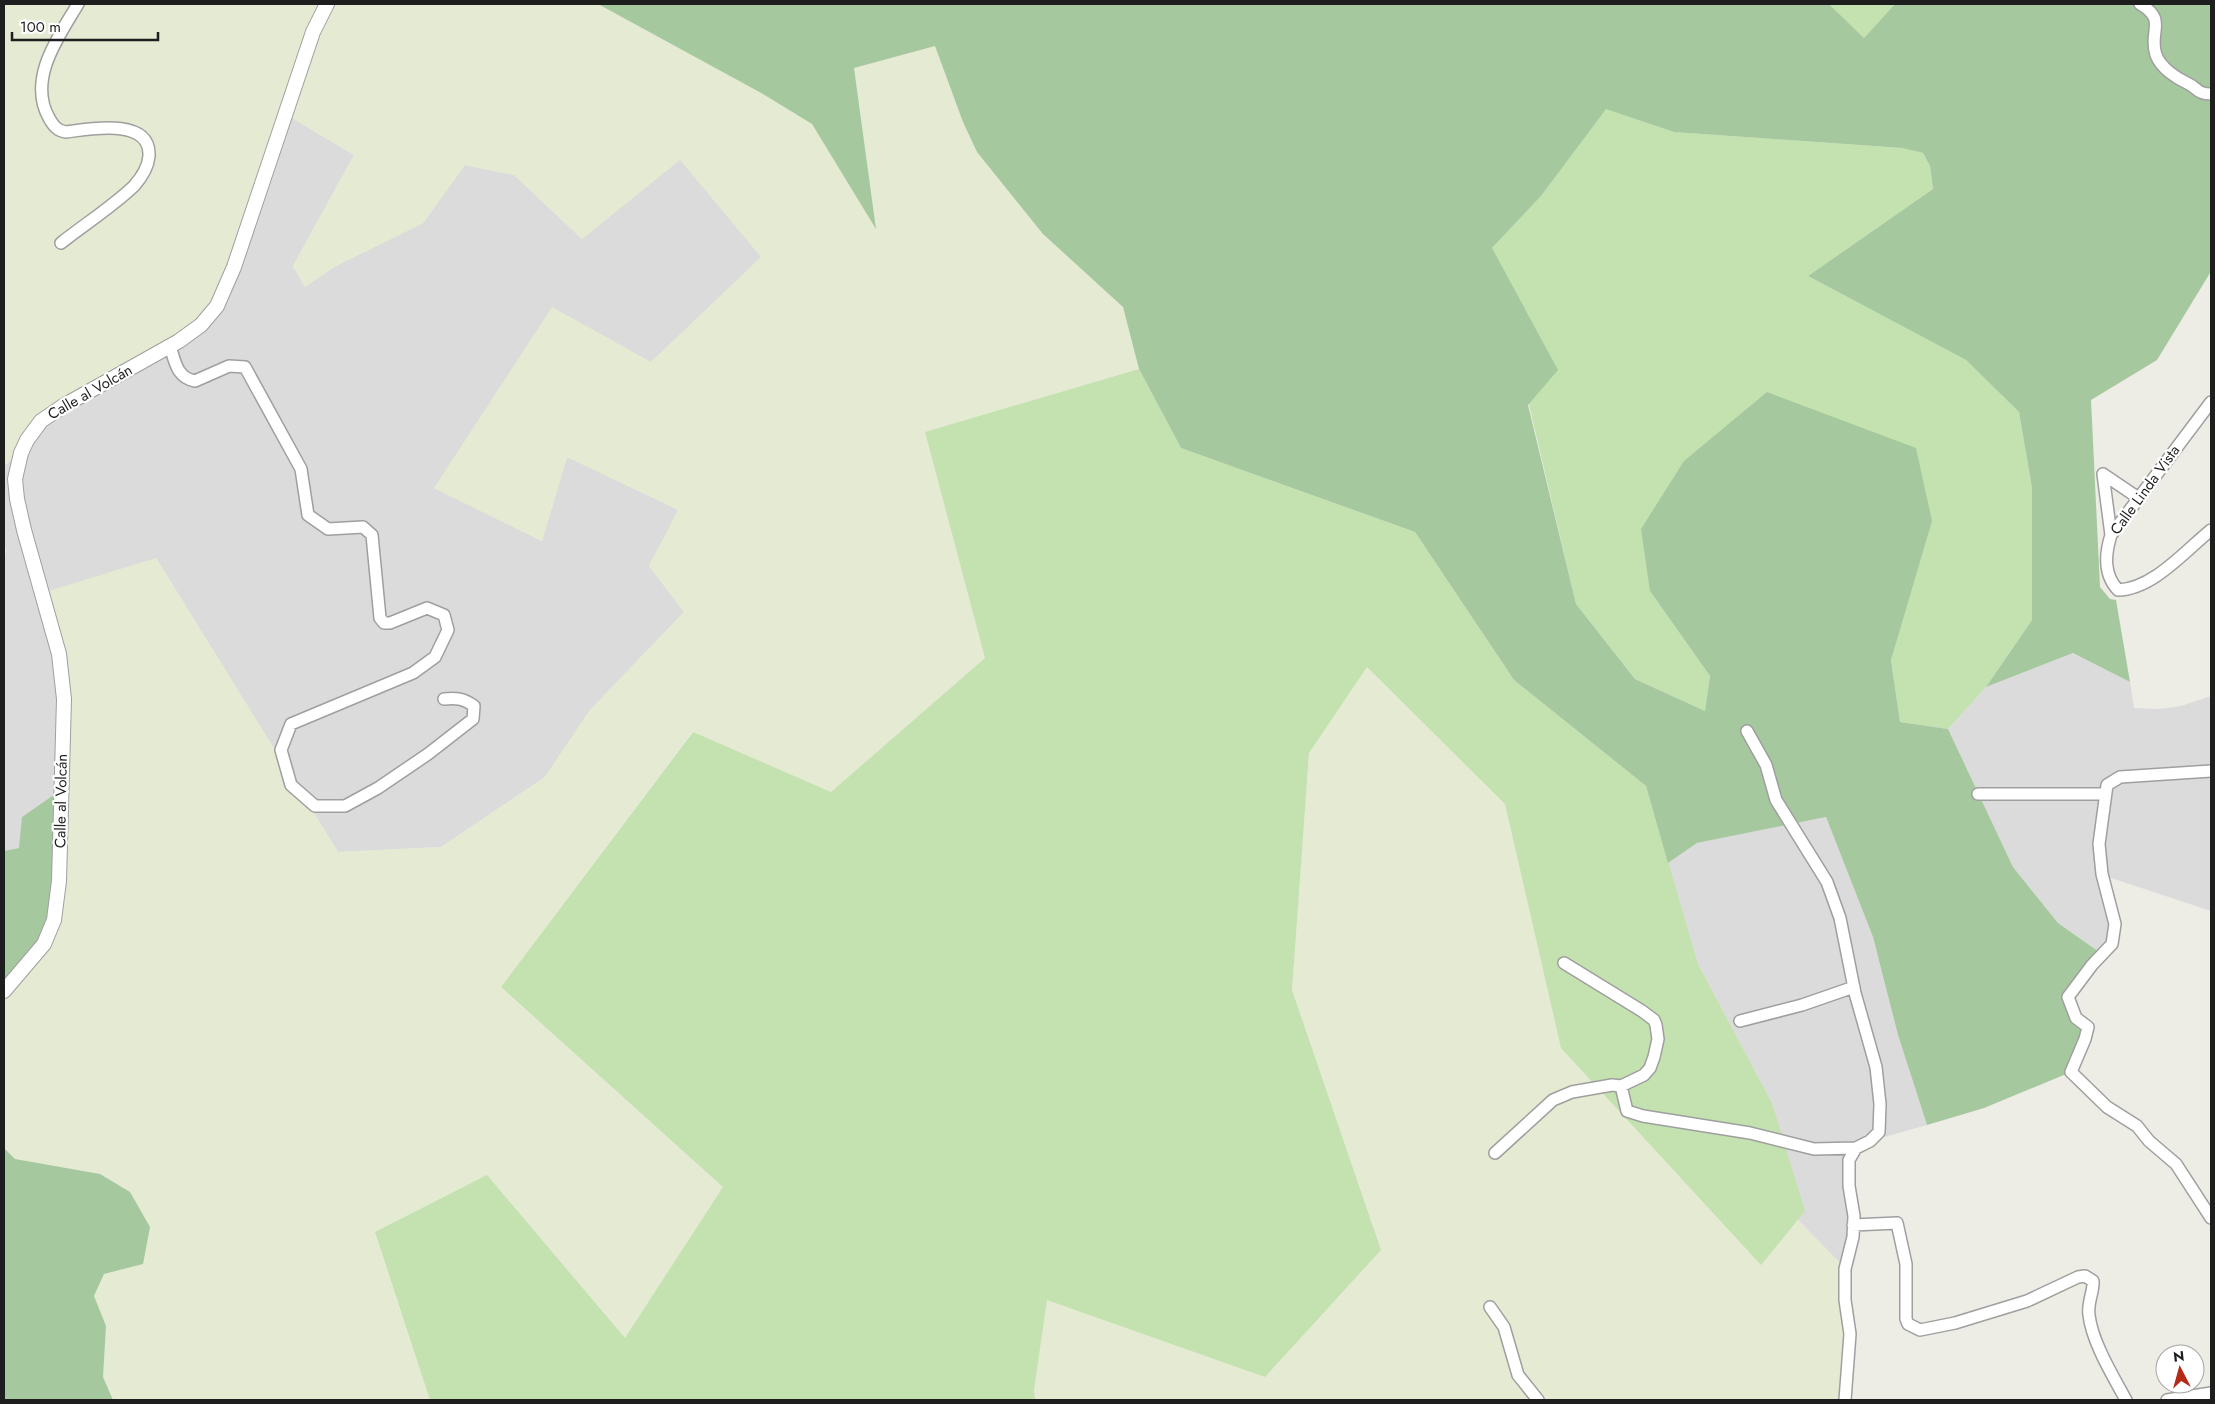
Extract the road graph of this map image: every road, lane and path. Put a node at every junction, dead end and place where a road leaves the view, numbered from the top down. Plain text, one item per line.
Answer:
1 (78, 4) edge
2 (327, 4) edge
3 (2140, 4) edge
4 (2211, 94) edge
5 (61, 243) dead end
6 (170, 346) junction
7 (2211, 402) edge
8 (2137, 497) junction
9 (2211, 530) edge
10 (2111, 535) junction
11 (444, 699) dead end
12 (1747, 732) dead end
13 (2211, 771) edge
14 (1978, 794) dead end
15 (2105, 794) junction
16 (1564, 963) dead end
17 (1854, 987) junction
18 (4, 991) edge
19 (1740, 1021) dead end
20 (1621, 1086) junction
21 (1856, 1148) junction
22 (1495, 1153) dead end
23 (2211, 1218) edge
24 (1853, 1225) junction
25 (1490, 1306) dead end
26 (2211, 1393) edge
27 (1538, 1400) edge
28 (1845, 1400) edge
29 (2126, 1400) edge
30 (2167, 1400) edge

1 - 5 street
2 - 6 street, Calle al Volcán
3 - 4 street
6 - 11 street
6 - 18 street, Calle al Volcán
7 - 8 street, Calle Linda Vista
8 - 10 street, Calle Linda Vista
8 - 10 street
9 - 10 street, Calle Linda Vista
12 - 17 street
13 - 15 street
14 - 15 street
15 - 23 street
16 - 20 street
17 - 19 street
17 - 21 street
20 - 21 street
20 - 22 street
21 - 24 street
24 - 28 street
24 - 29 street
25 - 27 street
26 - 30 street

